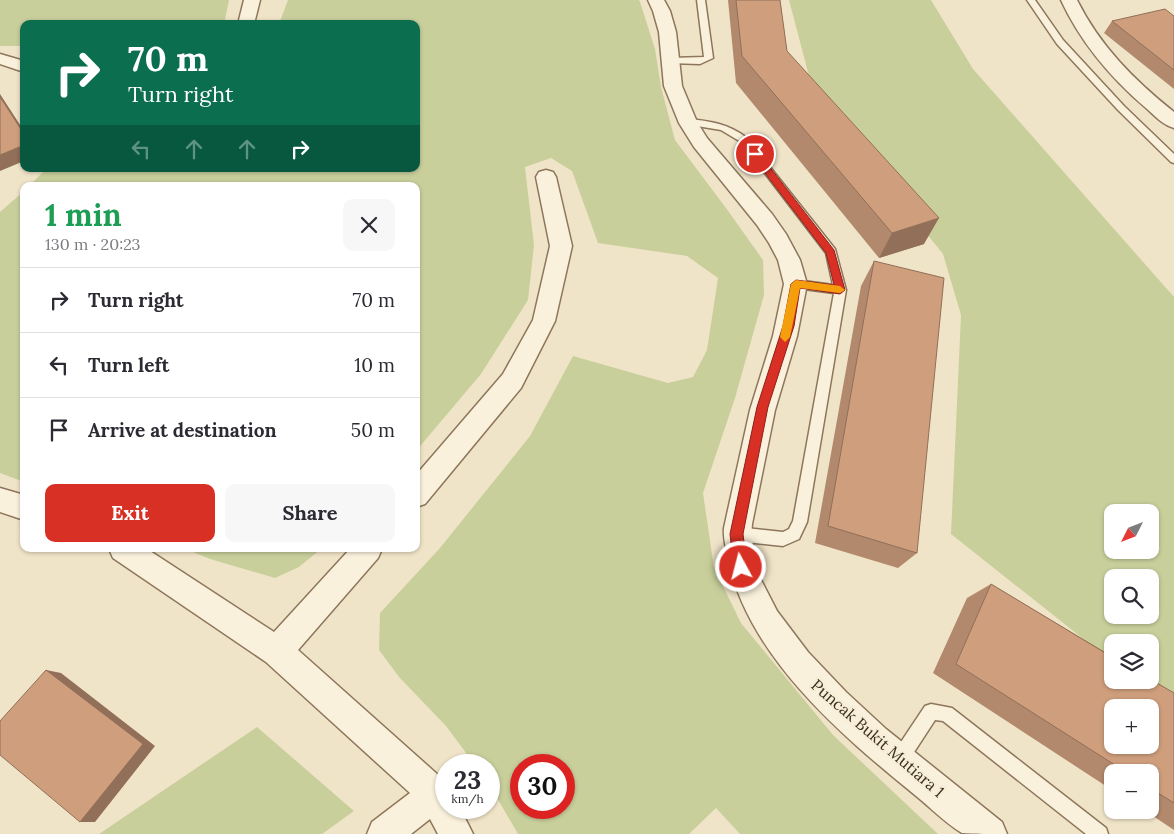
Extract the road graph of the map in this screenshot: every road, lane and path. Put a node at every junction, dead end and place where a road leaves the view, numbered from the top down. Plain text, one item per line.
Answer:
1 (252, 0) edge
2 (656, 0) edge
3 (701, 0) edge
4 (1031, 0) edge
5 (1069, 0) edge
6 (247, 20) edge
7 (0, 59) edge
8 (671, 62) junction
9 (20, 66) edge
10 (688, 122) junction
11 (1174, 122) edge
12 (1174, 160) edge
13 (546, 177) dead end
14 (796, 284) junction
15 (840, 290) junction
16 (420, 490) edge
17 (0, 500) edge
18 (20, 507) edge
19 (736, 534) junction
20 (128, 552) edge
21 (365, 552) edge
22 (277, 651) junction
23 (898, 760) junction
24 (435, 794) joint
25 (448, 819) edge
26 (384, 834) edge
27 (456, 834) edge
28 (990, 834) edge
29 (1100, 834) edge

1 - 6 street
2 - 8 street, Puncak Bukit Mutiara 1
3 - 8 lane
4 - 12 lane
5 - 11 street
7 - 9 street
8 - 10 street, Puncak Bukit Mutiara 1
10 - 14 street, Puncak Bukit Mutiara 1
10 - 15 lane
13 - 16 street
14 - 15 lane
14 - 19 street, Puncak Bukit Mutiara 1
15 - 19 lane
17 - 18 street
19 - 23 street, Puncak Bukit Mutiara 1
20 - 22 street
21 - 22 street
22 - 24 street
23 - 28 street, Puncak Bukit Mutiara 1
23 - 29 lane
24 - 26 street
25 - 27 street

